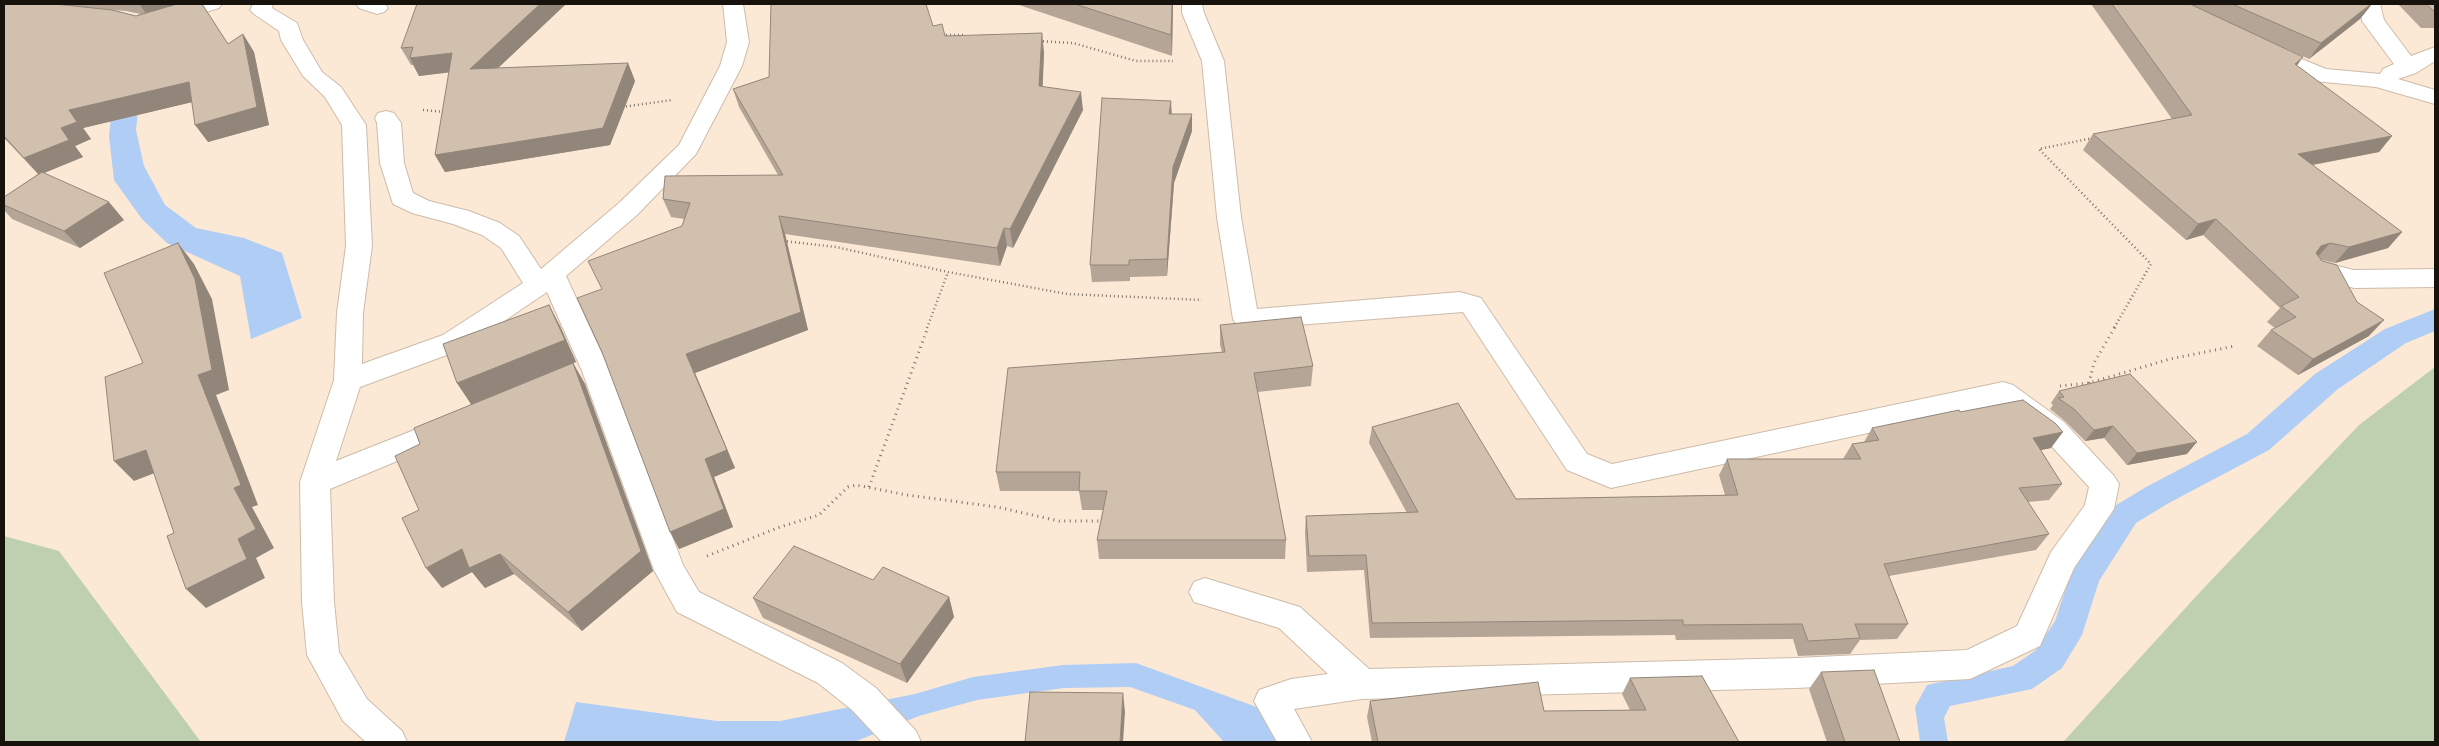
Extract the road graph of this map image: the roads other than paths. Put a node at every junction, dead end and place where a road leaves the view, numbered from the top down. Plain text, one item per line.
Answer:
1 (212, 4) edge
2 (263, 4) edge
3 (733, 4) edge
4 (1192, 4) edge
5 (2370, 4) edge
6 (149, 25) edge
7 (2249, 44) edge
8 (2435, 53) edge
9 (2408, 68) junction
10 (2378, 80) junction
11 (2435, 98) edge
12 (386, 118) road end
13 (2317, 270) edge
14 (2435, 278) edge
15 (545, 280) junction
16 (594, 368) junction
17 (567, 379) edge
18 (348, 380) junction
19 (477, 416) edge
20 (314, 482) junction
21 (1205, 592) dead end
22 (1362, 684) junction
23 (903, 740) edge
24 (390, 742) edge
25 (1295, 742) edge

1 - 6 street
2 - 18 street
3 - 15 street
4 - 22 street
5 - 9 street
7 - 10 street
8 - 9 street
9 - 10 street
10 - 11 street
12 - 15 street
13 - 14 street
15 - 16 street
15 - 18 street
16 - 17 street
16 - 23 street
18 - 20 street
19 - 20 street
20 - 24 street
21 - 22 street
22 - 25 street

